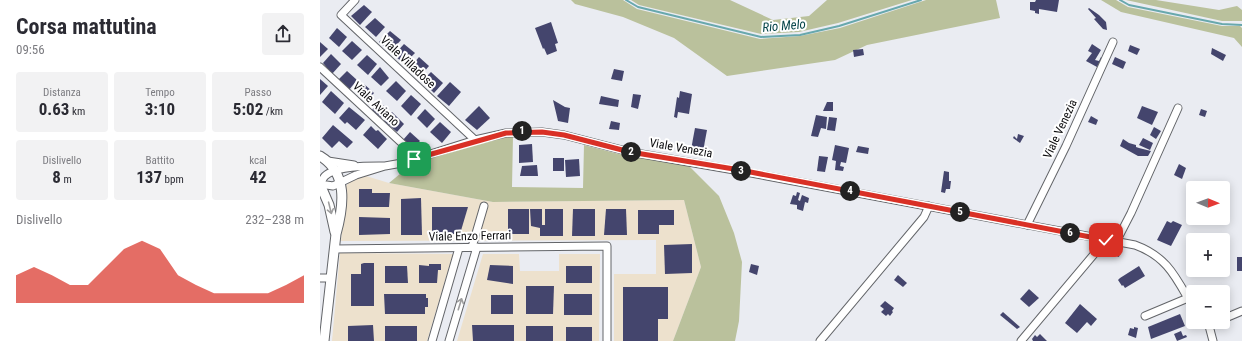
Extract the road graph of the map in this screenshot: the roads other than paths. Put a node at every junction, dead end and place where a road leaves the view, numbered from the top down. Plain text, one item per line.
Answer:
1 (356, 0) edge
2 (1113, 42) dead end
3 (320, 67) edge
4 (1178, 108) dead end
5 (475, 140) junction
6 (324, 158) edge
7 (414, 159) junction
8 (356, 165) junction
9 (385, 166) junction
10 (337, 171) junction
11 (342, 182) junction
12 (320, 184) edge
13 (484, 206) dead end
14 (929, 206) junction
15 (1027, 225) junction
16 (336, 234) junction
17 (1106, 240) junction
18 (1116, 242) junction
19 (474, 247) junction
20 (459, 248) junction
21 (334, 249) junction
22 (320, 278) edge
23 (331, 278) junction
24 (1186, 295) edge
25 (1186, 299) edge
26 (1242, 311) edge
27 (1145, 316) dead end
28 (1230, 316) edge
29 (1210, 329) edge
30 (324, 341) edge
31 (432, 341) edge
32 (448, 341) edge
33 (607, 341) edge
34 (820, 341) edge
35 (1021, 341) edge
36 (1213, 341) edge

1 - 5 street, Viale Villadose
2 - 15 street, Viale Venezia
3 - 7 street, Viale Aviano
4 - 18 street
5 - 7 street, Viale Venezia
5 - 14 street, Viale Venezia
6 - 8 street, Viale Venezia
6 - 10 street, Viale Venezia
7 - 9 street, Viale Venezia
8 - 9 street, Viale Venezia
8 - 10 street, Viale Venezia
9 - 11 street, Viale Venezia
10 - 11 street, Viale Venezia
10 - 12 street, Viale Venezia
11 - 12 street, Viale Venezia
11 - 16 street
12 -> 16 street
13 - 19 street
14 - 15 street, Viale Venezia
14 - 34 street
15 - 17 street, Viale Venezia
16 - 21 street
17 - 18 street, Viale Venezia
17 - 35 street
18 - 24 street, Viale Venezia
19 - 20 street, Viale Enzo Ferrari
32 -> 19 street
19 - 33 street, Viale Enzo Ferrari
20 - 21 street, Viale Enzo Ferrari
20 - 31 street
21 - 23 street
22 - 23 street
23 - 30 street
25 - 27 street
26 - 28 street
29 - 36 street

